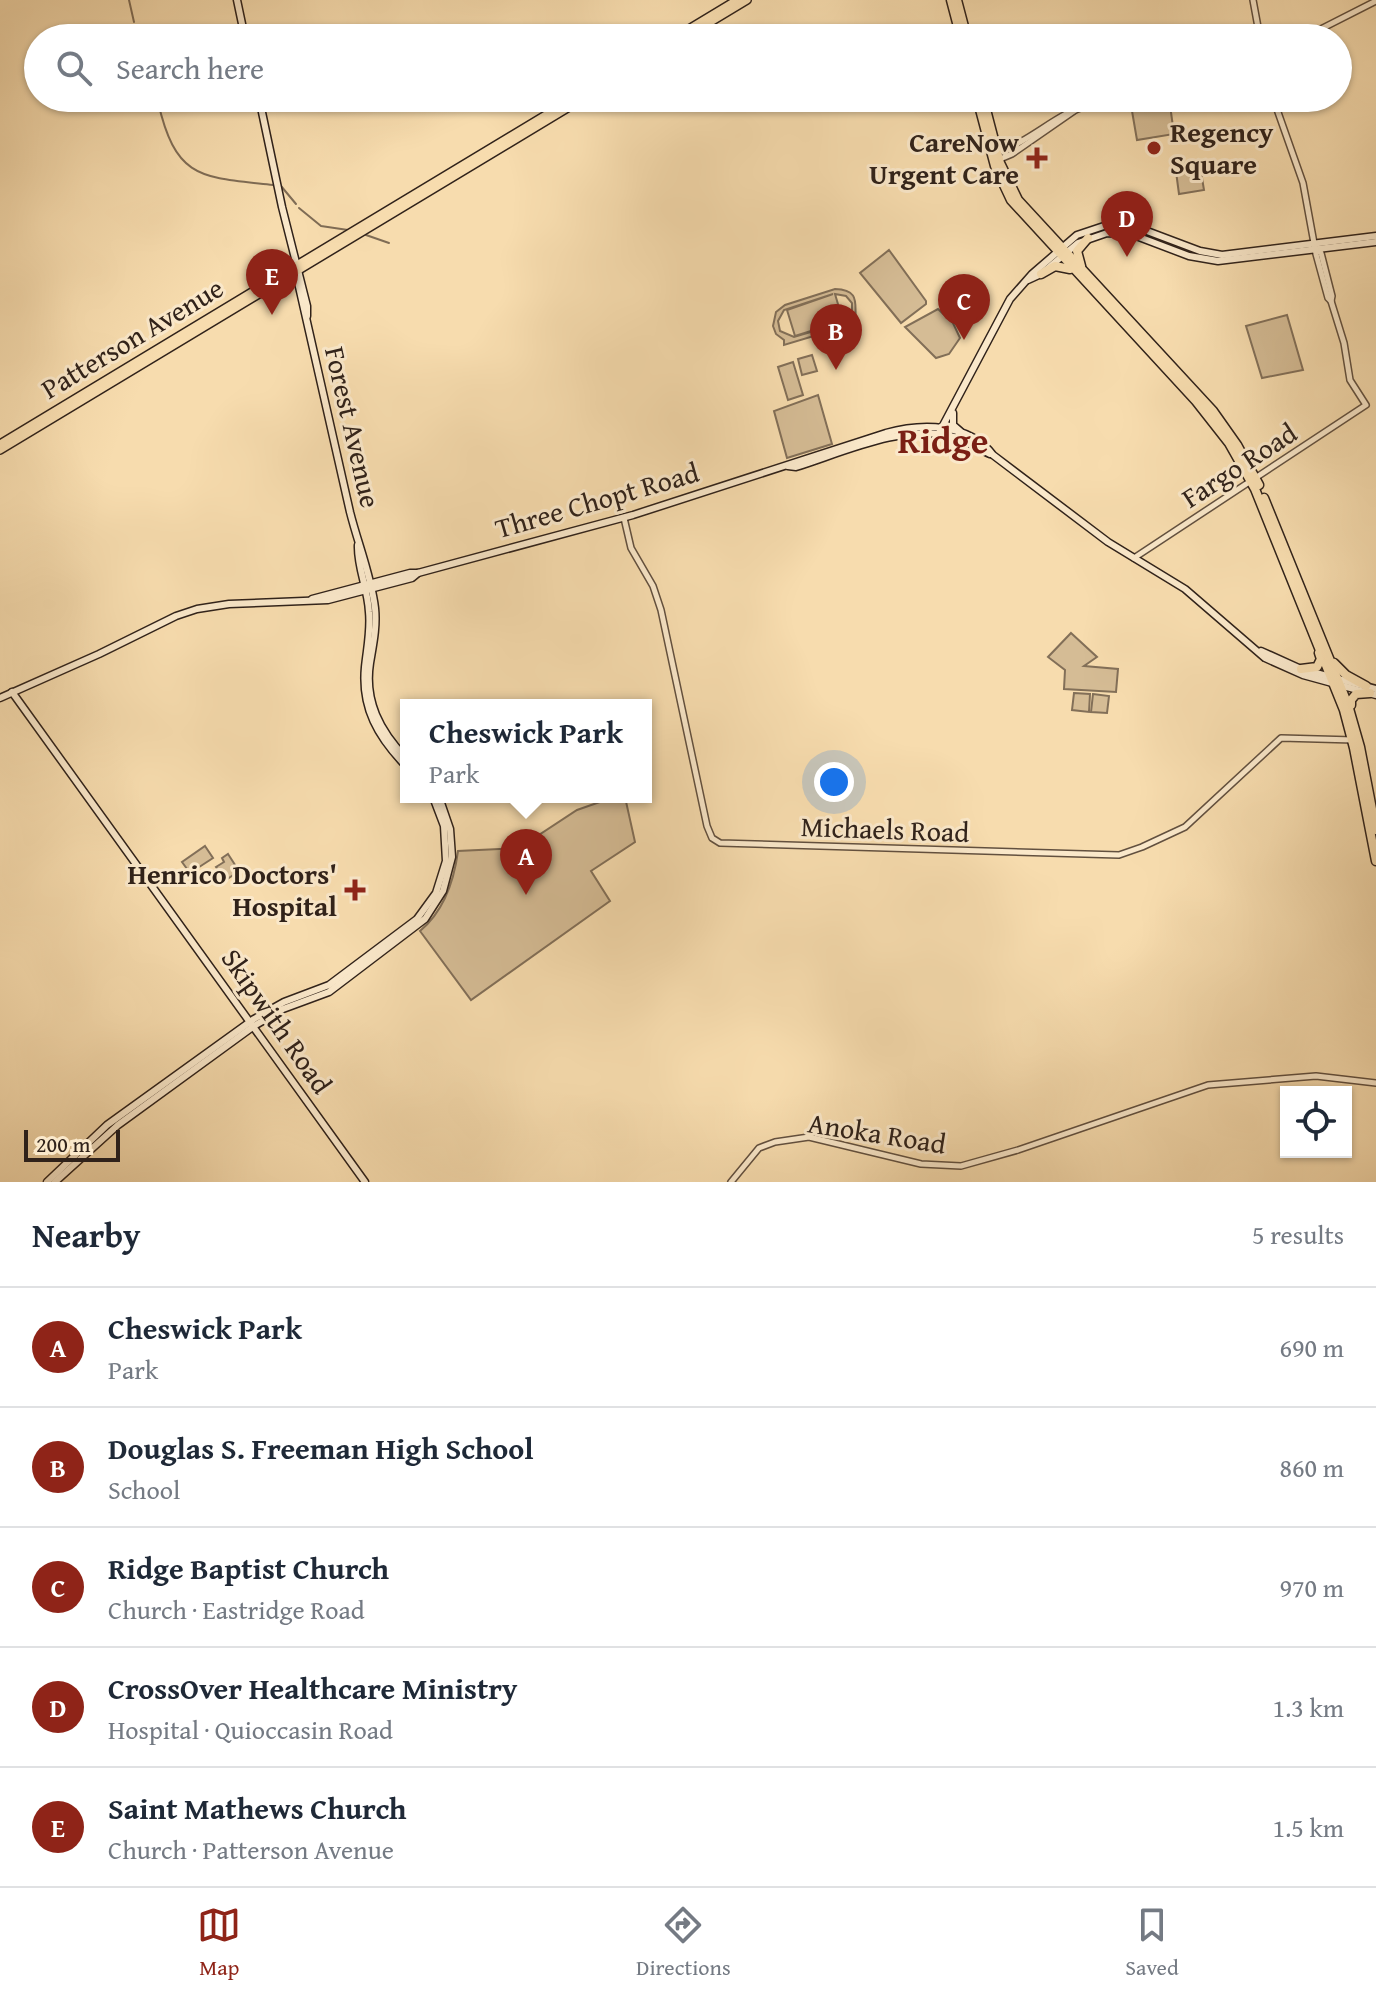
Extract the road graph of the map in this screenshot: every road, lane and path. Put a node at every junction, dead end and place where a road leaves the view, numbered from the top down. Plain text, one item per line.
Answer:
1 (237, 0) edge
2 (737, 0) edge
3 (747, 0) edge
4 (954, 0) edge
5 (1253, 0) edge
6 (1376, 1) edge
7 (242, 24) edge
8 (697, 24) edge
9 (707, 24) edge
10 (960, 24) edge
11 (1257, 24) edge
12 (1331, 24) edge
13 (262, 112) edge
14 (551, 112) edge
15 (560, 112) edge
16 (982, 112) edge
17 (986, 112) edge
18 (1073, 112) edge
19 (1278, 112) edge
20 (996, 155) junction
21 (1376, 236) edge
22 (1088, 238) junction
23 (1376, 242) edge
24 (1316, 247) junction
25 (1061, 252) junction
26 (296, 269) junction
27 (1076, 272) junction
28 (1041, 274) junction
29 (1088, 277) junction
30 (1028, 280) junction
31 (952, 410) junction
32 (918, 427) junction
33 (941, 430) junction
34 (962, 433) junction
35 (0, 444) edge
36 (0, 450) edge
37 (993, 455) junction
38 (788, 466) junction
39 (1253, 480) junction
40 (624, 518) junction
41 (1134, 558) junction
42 (368, 587) junction
43 (1314, 633) junction
44 (1254, 648) junction
45 (1330, 657) junction
46 (1301, 669) junction
47 (1336, 681) junction
48 (1372, 691) edge
49 (12, 692) junction
50 (0, 698) edge
51 (1351, 714) junction
52 (1355, 740) junction
53 (400, 751) edge
54 (400, 759) edge
55 (438, 803) edge
56 (1376, 830) edge
57 (1376, 861) edge
58 (252, 1024) junction
59 (1376, 1083) edge
60 (47, 1182) edge
61 (55, 1182) edge
62 (365, 1182) edge
63 (731, 1182) edge

1 - 7 main road
2 - 8 main road
3 - 9 main road
4 - 10 highway
5 - 11 street
6 - 12 street
13 - 26 main road, Forest Avenue
14 - 26 main road, Patterson Avenue
15 - 26 main road, Patterson Avenue
16 - 20 highway
17 - 20 highway
18 - 20 street
19 - 24 street
20 - 25 highway
21 - 24 main road
22 - 24 main road
22 - 25 main road
22 - 29 highway
23 - 24 main road
24 - 25 main road
24 - 39 street, Fargo Road
25 - 27 highway
25 - 28 main road
25 - 29 highway
25 - 30 main road
26 - 35 main road, Patterson Avenue
26 - 36 main road, Patterson Avenue
26 - 42 main road, Forest Avenue
27 - 28 highway
27 - 39 highway
28 - 30 main road
29 - 39 highway
30 - 31 main road
31 - 32 main road
31 - 33 main road
31 - 34 main road
32 - 33 main road, Three Chopt Road
32 - 38 main road, Three Chopt Road
33 - 34 main road, Three Chopt Road
33 - 37 main road, Three Chopt Road
33 - 38 main road, Three Chopt Road
34 - 37 main road, Three Chopt Road
37 - 41 main road, Three Chopt Road
38 - 40 main road, Three Chopt Road
39 - 41 street, Fargo Road
39 - 43 highway
39 - 45 highway
40 - 42 main road, Three Chopt Road
40 - 52 street, Michaels Road
41 - 44 main road, Three Chopt Road
42 - 49 main road, Three Chopt Road
42 - 53 main road, Forest Avenue
42 - 54 main road, Forest Avenue
43 - 46 highway
43 - 47 highway
44 - 46 main road, Three Chopt Road
44 - 47 main road, Three Chopt Road
45 - 47 highway
45 - 48 highway
46 - 47 main road, Three Chopt Road
47 - 48 main road, Three Chopt Road
47 - 51 highway
47 - 52 highway
48 - 51 highway
49 - 50 main road, Three Chopt Road
49 - 58 main road, Skipwith Road
51 - 52 highway
52 - 56 highway
52 - 57 highway
55 - 58 main road
58 - 60 main road
58 - 61 main road
58 - 62 main road, Skipwith Road
59 - 63 street, Anoka Road

